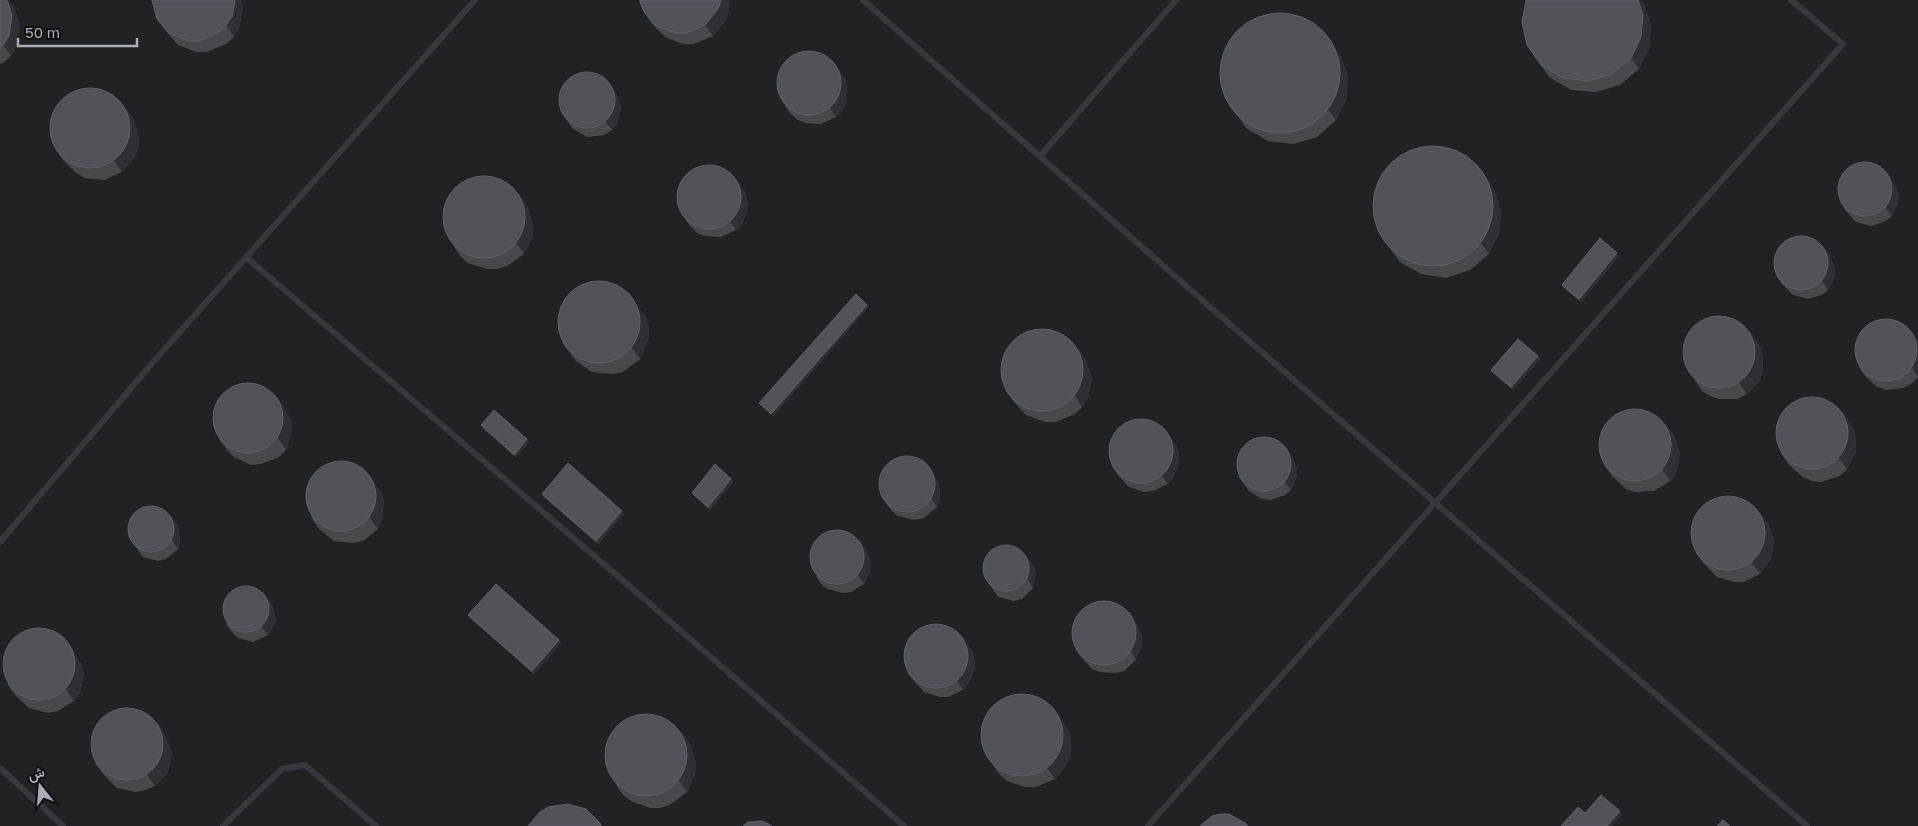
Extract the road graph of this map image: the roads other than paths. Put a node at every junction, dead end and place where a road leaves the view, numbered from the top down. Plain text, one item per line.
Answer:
1 (475, 0) edge
2 (863, 0) edge
3 (1176, 0) edge
4 (1791, 0) edge
5 (1040, 156) junction
6 (246, 257) junction
7 (1436, 503) junction
8 (0, 542) edge
9 (0, 768) edge
10 (63, 826) edge
11 (223, 826) edge
12 (376, 826) edge
13 (904, 826) edge
14 (1148, 826) edge
15 (1807, 826) edge

1 - 6 lane
2 - 5 lane
3 - 5 lane
4 - 7 lane
5 - 7 lane
6 - 8 lane
6 - 13 lane
7 - 14 lane
7 - 15 lane
9 - 10 lane
11 - 12 lane

